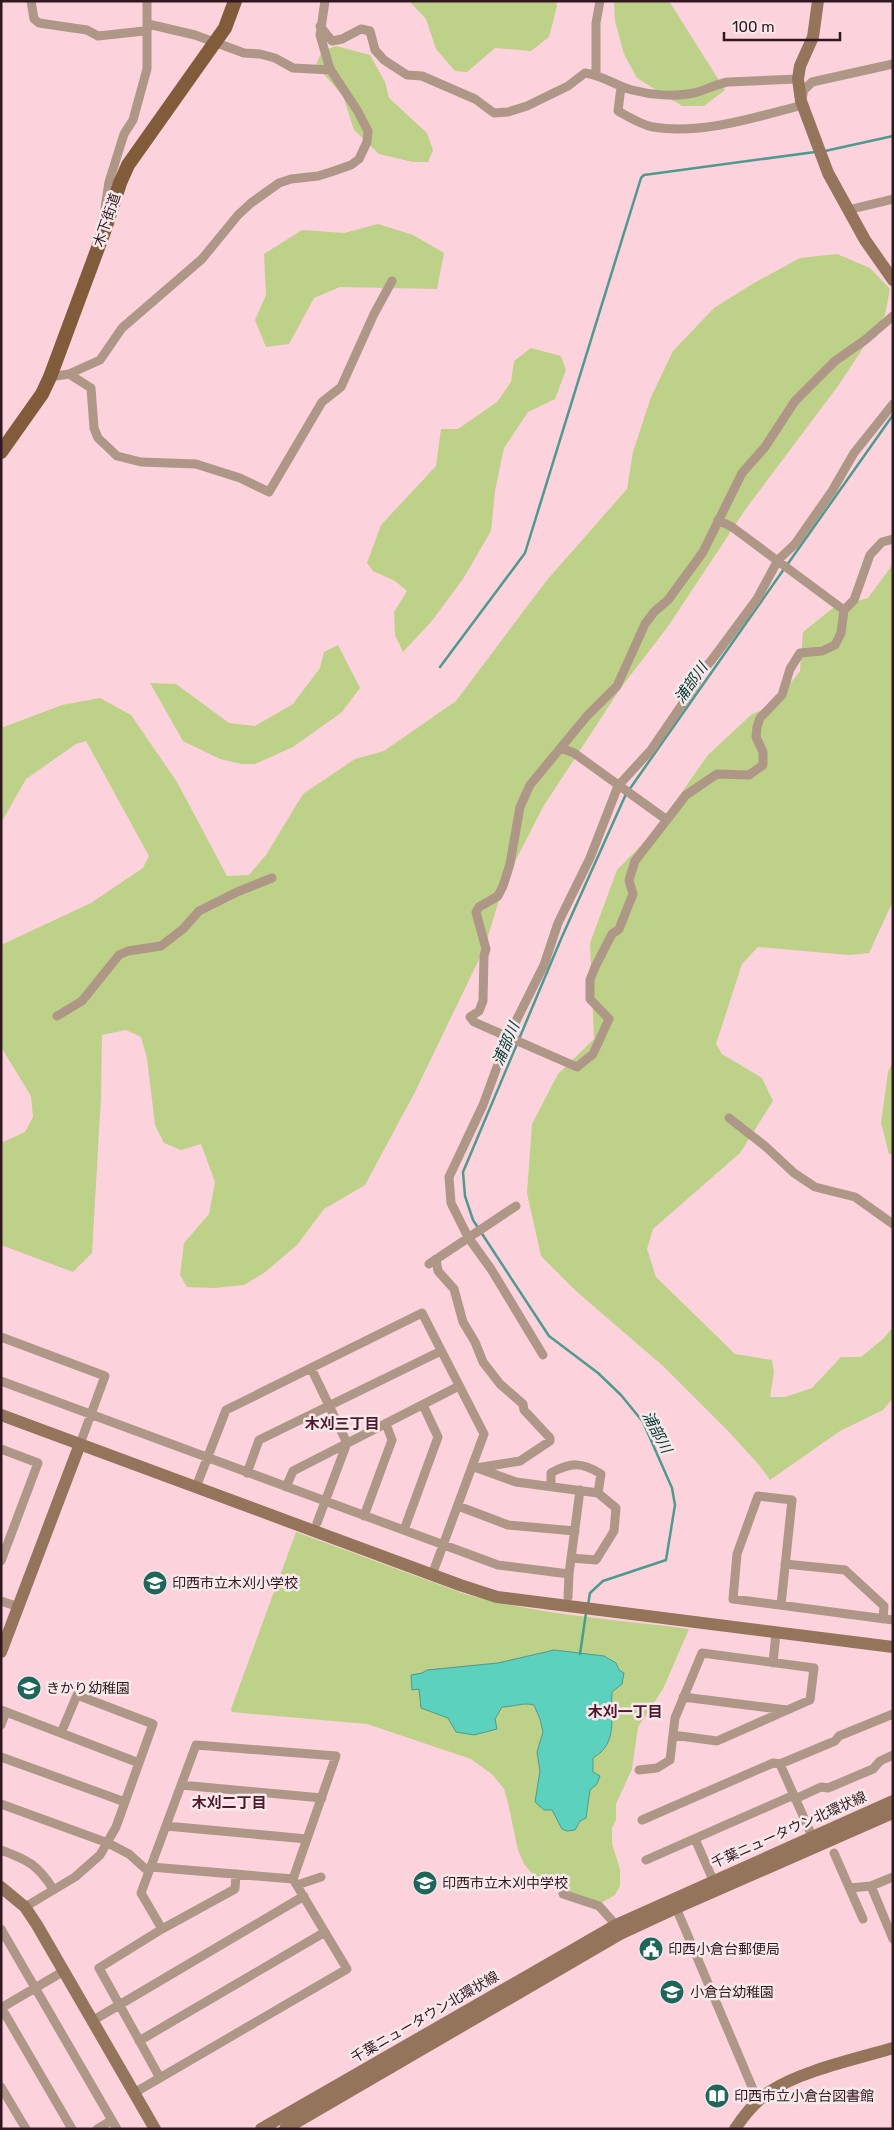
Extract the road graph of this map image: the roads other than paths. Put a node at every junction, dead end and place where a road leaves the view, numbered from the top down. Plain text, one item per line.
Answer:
1 (31, 1) edge
2 (147, 1) edge
3 (235, 1) edge
4 (325, 1) edge
5 (600, 1) edge
6 (818, 1) edge
7 (148, 26) junction
8 (320, 26) junction
9 (215, 43) junction
10 (893, 64) edge
11 (331, 70) junction
12 (596, 74) junction
13 (798, 79) junction
14 (621, 87) junction
15 (802, 103) junction
16 (893, 199) edge
17 (848, 210) junction
18 (105, 229) junction
19 (893, 280) edge
20 (392, 281) dead end
21 (893, 316) edge
22 (69, 374) junction
23 (50, 377) junction
24 (893, 404) edge
25 (1, 452) edge
26 (718, 520) junction
27 (893, 539) edge
28 (778, 560) junction
29 (844, 610) junction
30 (561, 748) junction
31 (618, 786) junction
32 (667, 820) junction
33 (272, 878) dead end
34 (57, 1016) dead end
35 (508, 1037) junction
36 (729, 1118) dead end
37 (516, 1206) dead end
38 (893, 1224) edge
39 (468, 1237) junction
40 (1, 1337) edge
41 (441, 1351) junction
42 (543, 1355) dead end
43 (311, 1368) junction
44 (1, 1381) edge
45 (459, 1386) junction
46 (422, 1405) junction
47 (329, 1406) junction
48 (1, 1415) edge
49 (91, 1415) junction
50 (386, 1424) junction
51 (347, 1443) junction
52 (80, 1444) junction
53 (1, 1449) edge
54 (208, 1458) junction
55 (474, 1467) junction
56 (247, 1472) junction
57 (551, 1486) junction
58 (196, 1487) junction
59 (286, 1487) junction
60 (580, 1490) junction
61 (598, 1493) junction
62 (326, 1502) junction
63 (458, 1506) junction
64 (364, 1516) junction
65 (317, 1523) dead end
66 (404, 1530) junction
67 (575, 1531) junction
68 (443, 1545) junction
69 (571, 1558) junction
70 (1, 1561) edge
71 (786, 1564) junction
72 (568, 1574) junction
73 (432, 1575) junction
74 (568, 1596) dead end
75 (1, 1601) edge
76 (781, 1606) junction
77 (18, 1607) junction
78 (888, 1620) edge
79 (776, 1633) junction
80 (5, 1642) edge
81 (893, 1647) edge
82 (773, 1663) junction
83 (683, 1697) junction
84 (787, 1710) junction
85 (4, 1711) edge
86 (893, 1714) edge
87 (1, 1726) edge
88 (61, 1733) junction
89 (673, 1735) junction
90 (893, 1755) edge
91 (1, 1757) edge
92 (138, 1763) junction
93 (780, 1764) junction
94 (639, 1770) dead end
95 (181, 1785) junction
96 (794, 1797) junction
97 (322, 1798) junction
98 (893, 1801) edge
99 (125, 1802) junction
100 (1, 1804) edge
101 (893, 1813) edge
102 (642, 1820) dead end
103 (166, 1826) junction
104 (812, 1836) junction
105 (307, 1839) junction
106 (695, 1839) junction
107 (108, 1843) junction
108 (1, 1850) edge
109 (834, 1853) dead end
110 (646, 1860) dead end
111 (150, 1869) junction
112 (236, 1874) junction
113 (321, 1877) dead end
114 (893, 1877) edge
115 (713, 1880) junction
116 (295, 1882) junction
117 (871, 1886) junction
118 (1, 1887) edge
119 (850, 1888) junction
120 (53, 1890) junction
121 (563, 1894) dead end
122 (304, 1896) junction
123 (674, 1903) junction
124 (24, 1907) junction
125 (863, 1919) dead end
126 (889, 1921) edge
127 (616, 1925) junction
128 (1, 1929) edge
129 (162, 1930) junction
130 (325, 1932) junction
131 (893, 1939) edge
132 (64, 1971) junction
133 (36, 1988) junction
134 (119, 2004) junction
135 (1, 2008) edge
136 (92, 2021) junction
137 (139, 2041) junction
138 (893, 2048) edge
139 (407, 2051) junction
140 (160, 2078) junction
141 (1, 2086) edge
142 (134, 2093) junction
143 (758, 2101) junction
144 (112, 2120) junction
145 (26, 2129) edge
146 (72, 2129) edge
147 (97, 2129) edge
148 (117, 2129) edge
149 (155, 2129) edge
150 (260, 2129) edge
151 (285, 2129) edge
152 (735, 2129) edge

1 - 7 street
2 - 7 street
3 - 9 main road, 木下街道
4 - 8 street
5 - 12 street
6 - 13 street
7 - 9 street
7 - 18 street
8 - 11 street
8 - 12 street
9 - 11 street
9 - 18 main road, 木下街道
10 - 15 street
11 - 22 street
12 - 14 street
13 - 14 street
13 - 15 street
14 - 15 street
15 - 17 street
16 - 17 street
17 - 19 street
18 - 23 main road, 木下街道
20 - 22 street
21 - 26 street
22 - 23 street
23 - 25 main road, 木下街道
24 - 28 street
26 - 28 street
26 - 30 street
27 - 29 street
28 - 29 street
28 - 31 street
29 - 32 street
30 - 31 street
30 - 35 street
31 - 32 street
31 - 35 street
32 - 35 street
33 - 34 street
35 - 39 street
36 - 38 street
37 - 39 street
39 - 42 street
39 - 55 street
40 - 49 street
41 - 43 street
41 - 45 street
41 - 47 street
43 - 47 street
43 - 54 street
44 - 49 street
45 - 46 street
45 - 55 street
46 - 50 street
46 - 66 street
47 - 51 street
47 - 56 street
48 - 52 street
49 - 52 street
49 - 54 street
50 - 51 street
50 - 64 street
51 - 59 street
51 - 62 street
52 - 58 street
52 - 77 street
53 - 70 street
54 - 56 street
54 - 58 street
55 - 57 street
55 - 63 street
56 - 59 street
57 - 60 street
57 - 61 street
58 - 73 street
59 - 62 street
60 - 61 street
60 - 67 street
61 - 69 street
62 - 64 street
62 - 65 street
63 - 67 street
63 - 68 street
64 - 66 street
66 - 68 street
67 - 69 street
68 - 72 street
68 - 73 street
69 - 72 street
71 - 76 street
71 - 76 street
71 - 78 street
72 - 74 street
73 - 79 street
75 - 77 street
76 - 78 street
77 - 80 street
79 - 81 street
79 - 82 street
82 - 83 street
82 - 84 street
83 - 84 street
83 - 89 street
84 - 89 street
85 - 87 street
85 - 88 street
86 - 93 street
88 - 92 street
88 - 92 street
89 - 94 street
90 - 96 street
91 - 99 street
92 - 99 street
93 - 96 street
93 - 102 street
95 - 97 street
95 - 97 street
95 - 103 street
96 - 104 street
96 - 106 street
97 - 105 street
98 - 104 street, 千葉ニュータウン北環状線
99 - 107 street
100 - 107 street
101 - 123 street, 千葉ニュータウン北環状線
103 - 105 street
103 - 111 street
104 - 115 street, 千葉ニュータウン北環状線
105 - 116 street
106 - 110 street
106 - 115 street
107 - 111 street
107 - 120 street
108 - 120 street
109 - 119 street
111 - 112 street
111 - 129 street
112 - 116 street
112 - 129 street
113 - 116 street
114 - 117 street
115 - 123 street, 千葉ニュータウン北環状線
116 - 122 street
117 - 119 street
117 - 126 street
118 - 124 street
119 - 125 street
120 - 124 street
121 - 127 street
122 - 130 street
122 - 134 street
123 - 127 street, 千葉ニュータウン北環状線
123 - 143 street
124 - 132 street
126 - 131 street
127 - 139 street, 千葉ニュータウン北環状線
128 - 133 street
129 - 134 street
130 - 137 street
130 - 140 street
132 - 133 street
132 - 136 street
133 - 135 street
133 - 144 street
134 - 136 street
134 - 137 street
135 - 146 street
136 - 142 street
137 - 140 street
138 - 143 street
139 - 150 street, 千葉ニュータウン北環状線
139 - 151 street, 千葉ニュータウン北環状線
140 - 142 street
141 - 145 street
142 - 149 street
143 - 152 street
144 - 147 street
144 - 148 street

